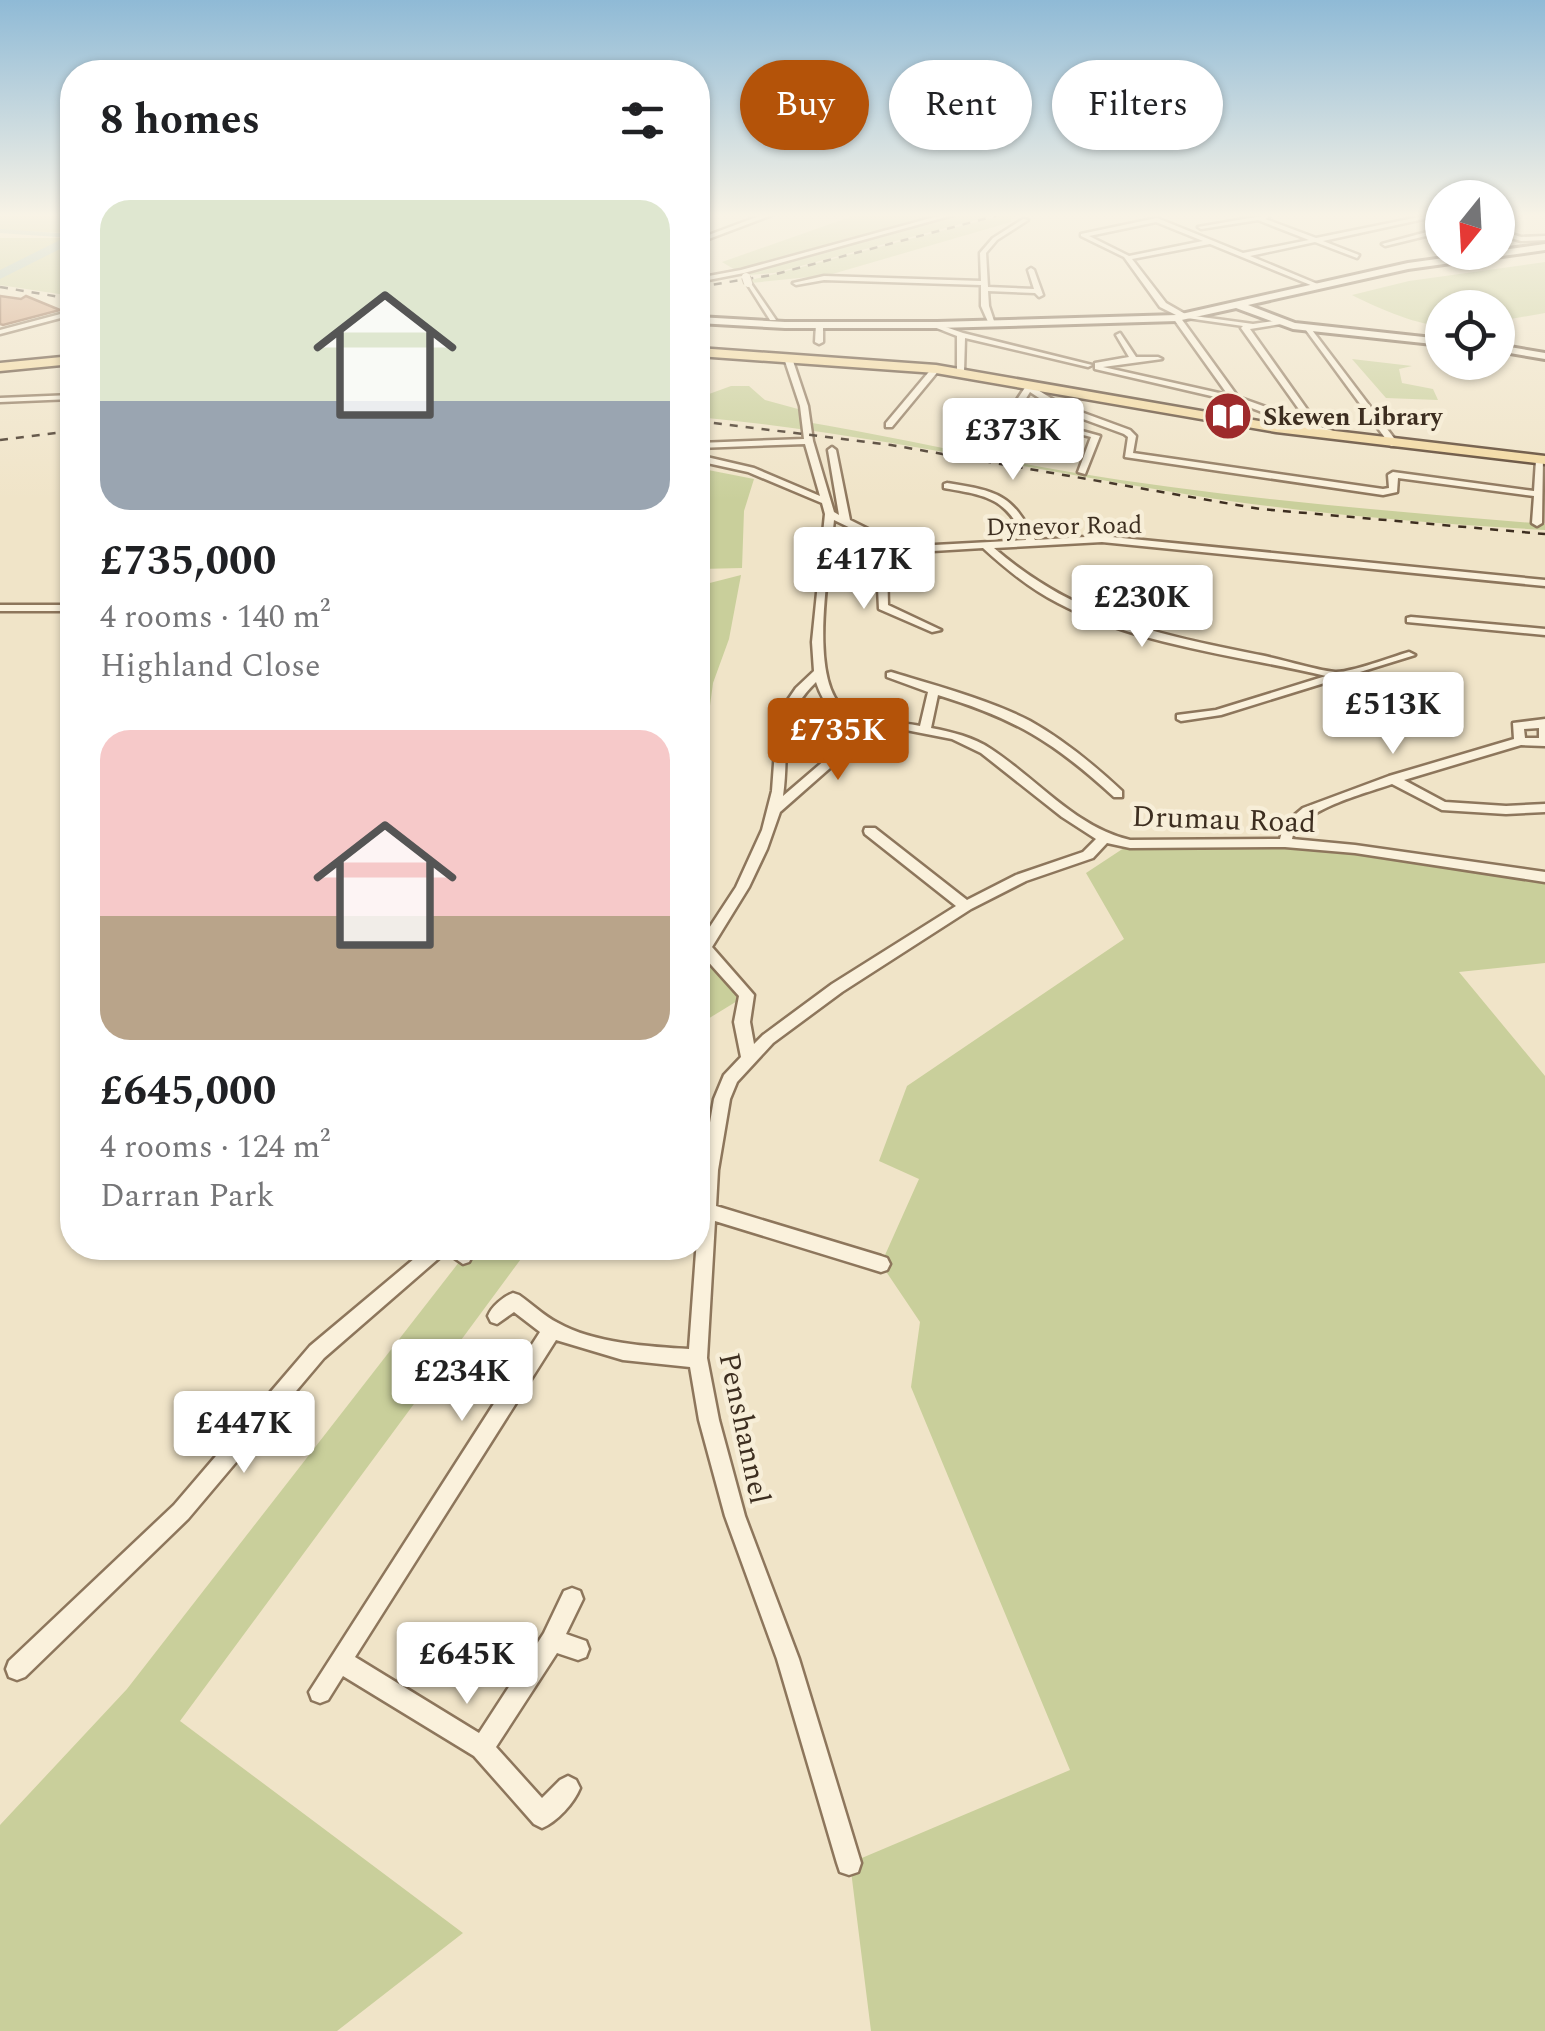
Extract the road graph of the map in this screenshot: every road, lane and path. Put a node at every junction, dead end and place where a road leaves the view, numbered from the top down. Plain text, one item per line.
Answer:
1 (768, 310) edge
2 (986, 310) edge
3 (1169, 310) edge
4 (1215, 310) edge
5 (1249, 310) edge
6 (60, 316) edge
7 (1181, 317) junction
8 (774, 318) dead end
9 (710, 321) edge
10 (992, 322) junction
11 (1278, 322) junction
12 (937, 325) junction
13 (1250, 325) junction
14 (819, 326) junction
15 (1306, 328) junction
16 (0, 332) edge
17 (960, 335) junction
18 (1120, 335) dead end
19 (1425, 340) edge
20 (819, 342) dead end
21 (1515, 351) edge
22 (710, 353) edge
23 (1545, 356) edge
24 (788, 358) junction
25 (1134, 359) junction
26 (1158, 360) dead end
27 (60, 361) edge
28 (1088, 365) dead end
29 (0, 367) edge
30 (936, 369) junction
31 (960, 372) junction
32 (1030, 387) junction
33 (60, 398) edge
34 (1235, 399) junction
35 (0, 400) edge
36 (1011, 414) junction
37 (889, 425) dead end
38 (1310, 427) junction
39 (1348, 438) junction
40 (809, 441) junction
41 (1394, 444) junction
42 (710, 445) edge
43 (832, 450) dead end
44 (985, 454) dead end
45 (1542, 460) edge
46 (710, 461) edge
47 (1082, 472) dead end
48 (947, 486) dead end
49 (1538, 494) junction
50 (824, 501) junction
51 (830, 514) junction
52 (845, 521) junction
53 (1537, 523) dead end
54 (889, 543) junction
55 (1032, 543) junction
56 (986, 546) junction
57 (1545, 583) edge
58 (0, 608) edge
59 (60, 608) edge
60 (1411, 620) dead end
61 (936, 630) dead end
62 (1545, 632) edge
63 (1410, 655) dead end
64 (820, 672) junction
65 (892, 675) dead end
66 (1339, 676) junction
67 (933, 693) junction
68 (1181, 717) dead end
69 (865, 722) junction
70 (1544, 724) edge
71 (925, 728) junction
72 (1393, 779) junction
73 (1118, 794) dead end
74 (1545, 808) edge
75 (774, 811) junction
76 (870, 831) dead end
77 (1104, 838) junction
78 (1285, 843) junction
79 (1545, 877) edge
80 (966, 906) junction
81 (710, 937) edge
82 (710, 960) edge
83 (748, 1058) junction
84 (710, 1195) edge
85 (710, 1212) edge
86 (425, 1260) edge
87 (705, 1260) edge
88 (881, 1264) dead end
89 (497, 1316) dead end
90 (552, 1330) junction
91 (698, 1358) junction
92 (572, 1598) dead end
93 (552, 1641) junction
94 (578, 1649) dead end
95 (340, 1662) junction
96 (17, 1669) dead end
97 (320, 1692) dead end
98 (482, 1748) junction
99 (568, 1788) dead end
100 (849, 1863) dead end

1 - 8 street
2 - 10 street
3 - 7 street
4 - 7 main road
5 - 11 main road
6 - 16 street
7 - 10 main road
7 - 13 street
7 - 34 street
9 - 14 main road
10 - 12 main road
11 - 13 street
11 - 15 main road
12 - 14 main road
12 - 17 street
13 - 38 street
14 - 20 street
15 - 19 main road
15 - 41 street
17 - 28 street
17 - 31 street
18 - 25 street
21 - 23 main road
22 - 24 main road
24 - 30 main road
24 - 40 street
25 - 26 street
25 - 34 street
27 - 29 main road
30 - 31 main road
30 - 37 street
31 - 32 main road
32 - 36 street
32 - 39 main road
32 - 49 street
33 - 35 street
34 - 38 street
36 - 44 street
36 - 47 street
38 - 39 street
39 - 41 main road
40 - 42 street
40 - 50 street
41 - 45 main road
43 - 52 street
45 - 49 street
46 - 50 street
48 - 55 street
49 - 53 street
50 - 51 street
51 - 52 street, Dynevor Road
51 - 64 street
52 - 54 street, Dynevor Road
54 - 56 street, Dynevor Road
54 - 61 street
55 - 56 street, Dynevor Road
55 - 57 street, Dynevor Road
56 - 66 street
58 - 59 street
60 - 62 street
63 - 66 street
64 - 69 street
64 - 75 street
65 - 67 street
66 - 68 street
67 - 71 street
67 - 73 street
69 - 71 street, Drumau Road
69 - 75 street
70 - 72 street
71 - 77 street, Drumau Road
72 - 74 street
72 - 78 street
75 - 81 street
76 - 80 street
77 - 78 street, Drumau Road
77 - 80 street, Penshannel
78 - 79 street, Drumau Road
80 - 83 street, Penshannel
82 - 83 street
83 - 84 street, Penshannel
85 - 88 street
86 - 96 street
87 - 91 street, Penshannel
89 - 90 street
90 - 91 street
90 - 95 street
91 - 100 street, Penshannel
92 - 93 street
93 - 94 street
93 - 98 street
95 - 97 street
95 - 98 street
98 - 99 street

